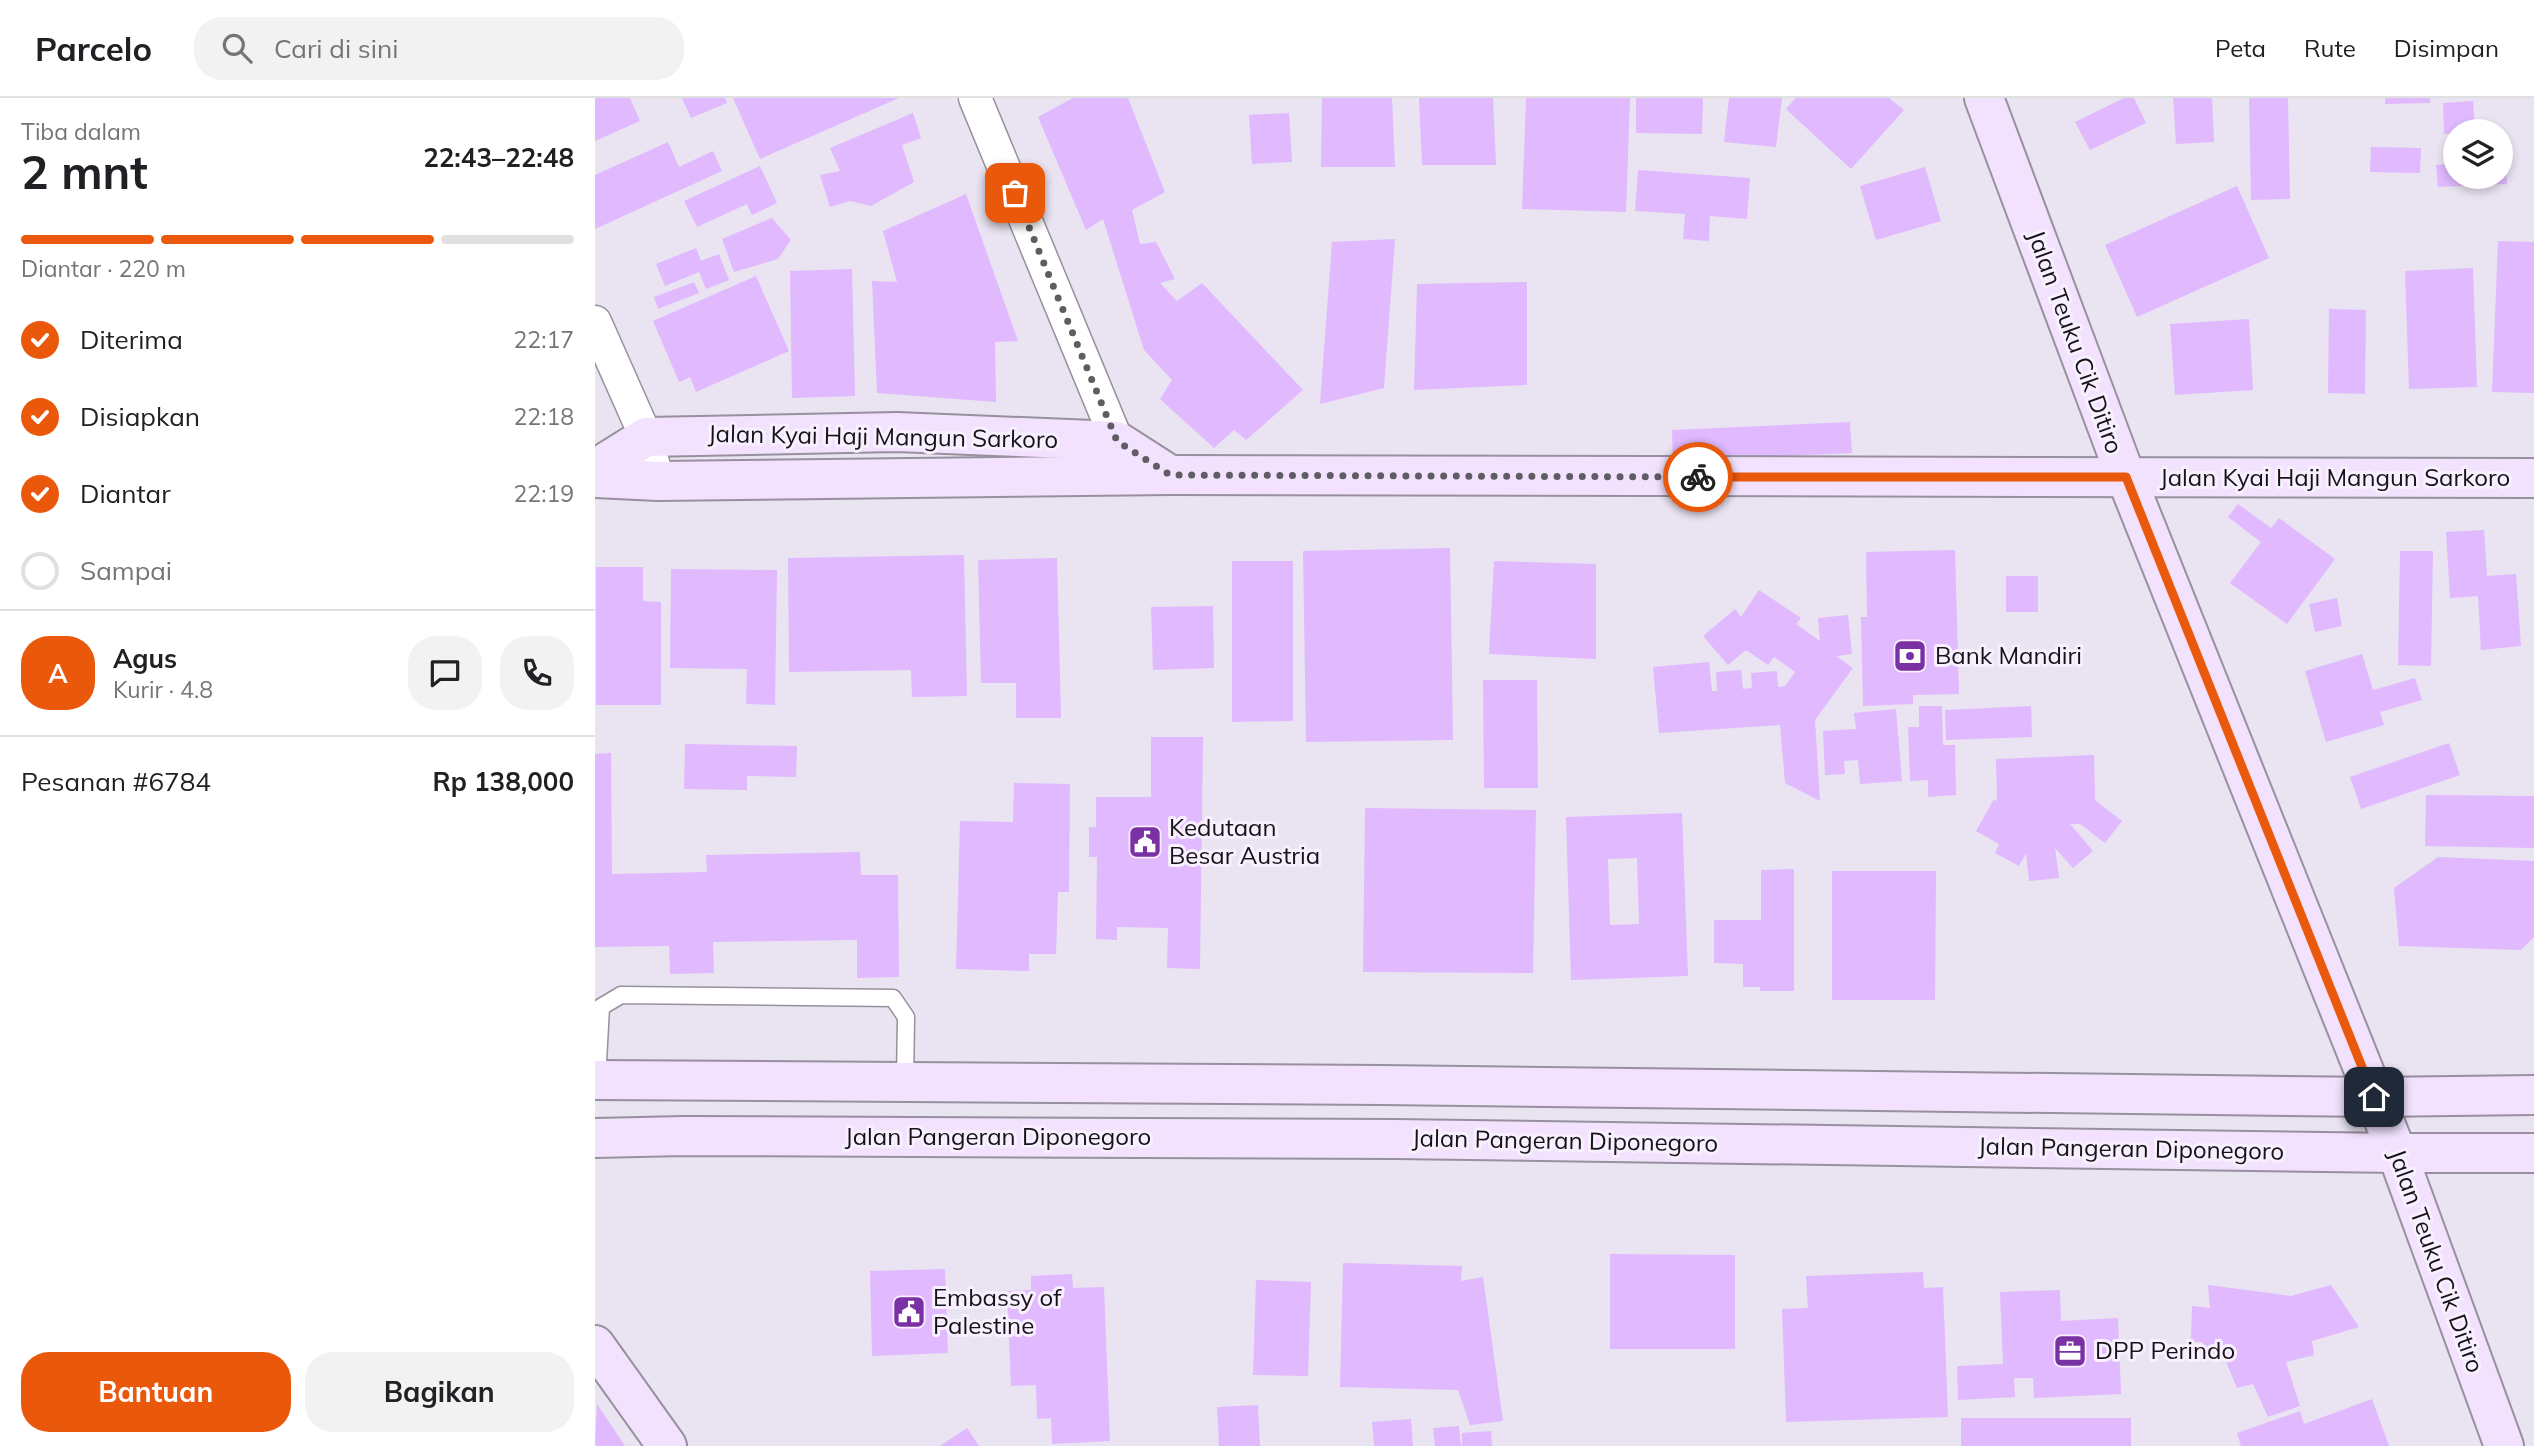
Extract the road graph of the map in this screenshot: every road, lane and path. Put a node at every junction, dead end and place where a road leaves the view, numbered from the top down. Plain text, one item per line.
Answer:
1 (975, 98) edge
2 (1985, 98) edge
3 (595, 322) edge
4 (897, 432) junction
5 (646, 437) junction
6 (1116, 459) junction
7 (595, 469) edge
8 (2126, 477) junction
9 (595, 478) edge
10 (898, 478) junction
11 (2534, 478) edge
12 (658, 481) junction
13 (596, 1080) edge
14 (905, 1081) junction
15 (1382, 1085) junction
16 (2534, 1095) edge
17 (2374, 1097) junction
18 (595, 1139) edge
19 (1395, 1139) junction
20 (2397, 1153) junction
21 (2534, 1153) edge
22 (595, 1345) edge
23 (667, 1446) edge
24 (2504, 1446) edge

1 - 6 street
2 - 8 main road, Jalan Teuku Cik Ditiro
3 - 5 street
4 - 5 main road, Jalan Kyai Haji Mangun Sarkoro
4 - 6 main road, Jalan Kyai Haji Mangun Sarkoro
4 - 10 main road
5 - 7 main road
5 - 12 street
6 - 8 main road, Jalan Kyai Haji Mangun Sarkoro
6 - 10 main road, Jalan Kyai Haji Mangun Sarkoro
8 - 11 main road, Jalan Kyai Haji Mangun Sarkoro
8 - 17 main road, Jalan Teuku Cik Ditiro
9 - 12 main road, Jalan Kyai Haji Mangun Sarkoro
10 - 12 main road, Jalan Kyai Haji Mangun Sarkoro
13 - 14 main road
13 - 14 lane
14 - 15 main road
15 - 17 main road
15 - 19 main road
16 - 17 main road
17 - 20 main road, Jalan Teuku Cik Ditiro
18 - 19 main road, Jalan Pangeran Diponegoro
19 - 20 main road, Jalan Pangeran Diponegoro
20 - 21 main road, Jalan Pangeran Diponegoro
20 - 24 main road, Jalan Teuku Cik Ditiro
22 - 23 main road

